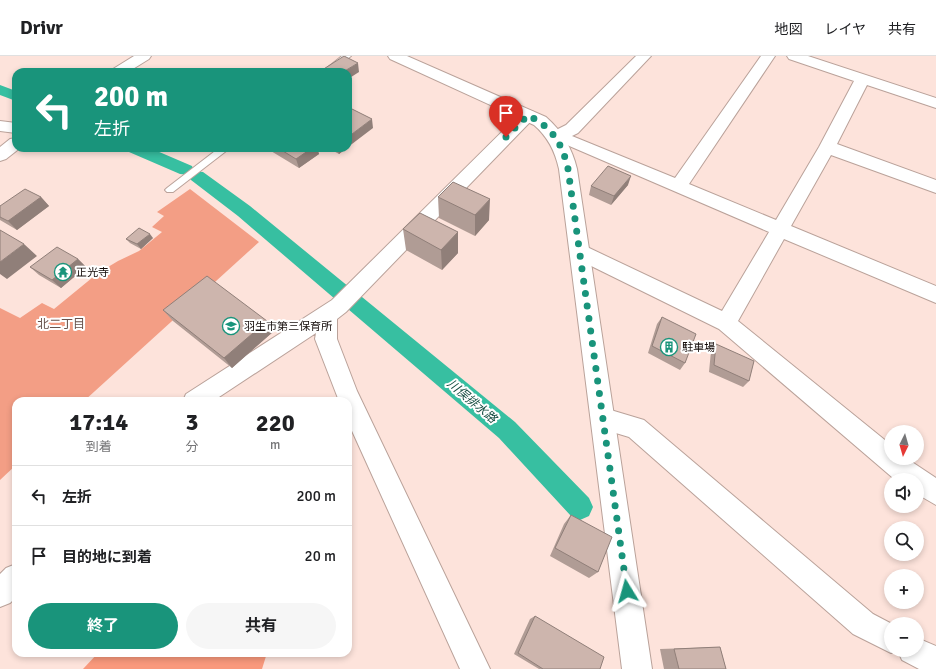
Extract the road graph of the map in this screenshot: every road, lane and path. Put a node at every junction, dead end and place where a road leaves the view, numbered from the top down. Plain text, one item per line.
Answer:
1 (144, 56) edge
2 (347, 56) edge
3 (395, 56) edge
4 (644, 56) edge
5 (768, 56) edge
6 (794, 56) edge
7 (124, 68) edge
8 (331, 68) edge
9 (863, 79) junction
10 (936, 103) edge
11 (528, 115) junction
12 (0, 126) edge
13 (12, 128) edge
14 (556, 137) junction
15 (12, 146) edge
16 (827, 147) junction
17 (220, 152) edge
18 (0, 155) edge
19 (679, 185) junction
20 (936, 187) edge
21 (170, 190) dead end
22 (780, 229) junction
23 (580, 252) junction
24 (936, 295) edge
25 (339, 305) junction
26 (726, 323) junction
27 (200, 397) edge
28 (348, 397) edge
29 (352, 405) edge
30 (604, 419) junction
31 (936, 492) edge
32 (12, 582) edge
33 (0, 593) edge
34 (884, 635) edge
35 (924, 656) edge
36 (936, 662) edge
37 (475, 669) edge
38 (638, 669) edge

1 - 7 street
2 - 8 lane
3 - 11 street
4 - 14 street
5 - 19 street
6 - 9 street
9 - 10 street
9 - 16 street
11 - 14 street
11 - 25 street
12 - 13 street
14 - 19 street
14 - 23 street
15 - 18 street
16 - 20 street
16 - 22 street
17 - 21 lane
19 - 22 street
22 - 24 street
22 - 26 street
23 - 26 street
23 - 30 street
25 - 27 street
25 - 28 street
26 - 31 street
29 - 37 street
30 - 34 street
30 - 38 street
32 - 33 street
35 - 36 street

